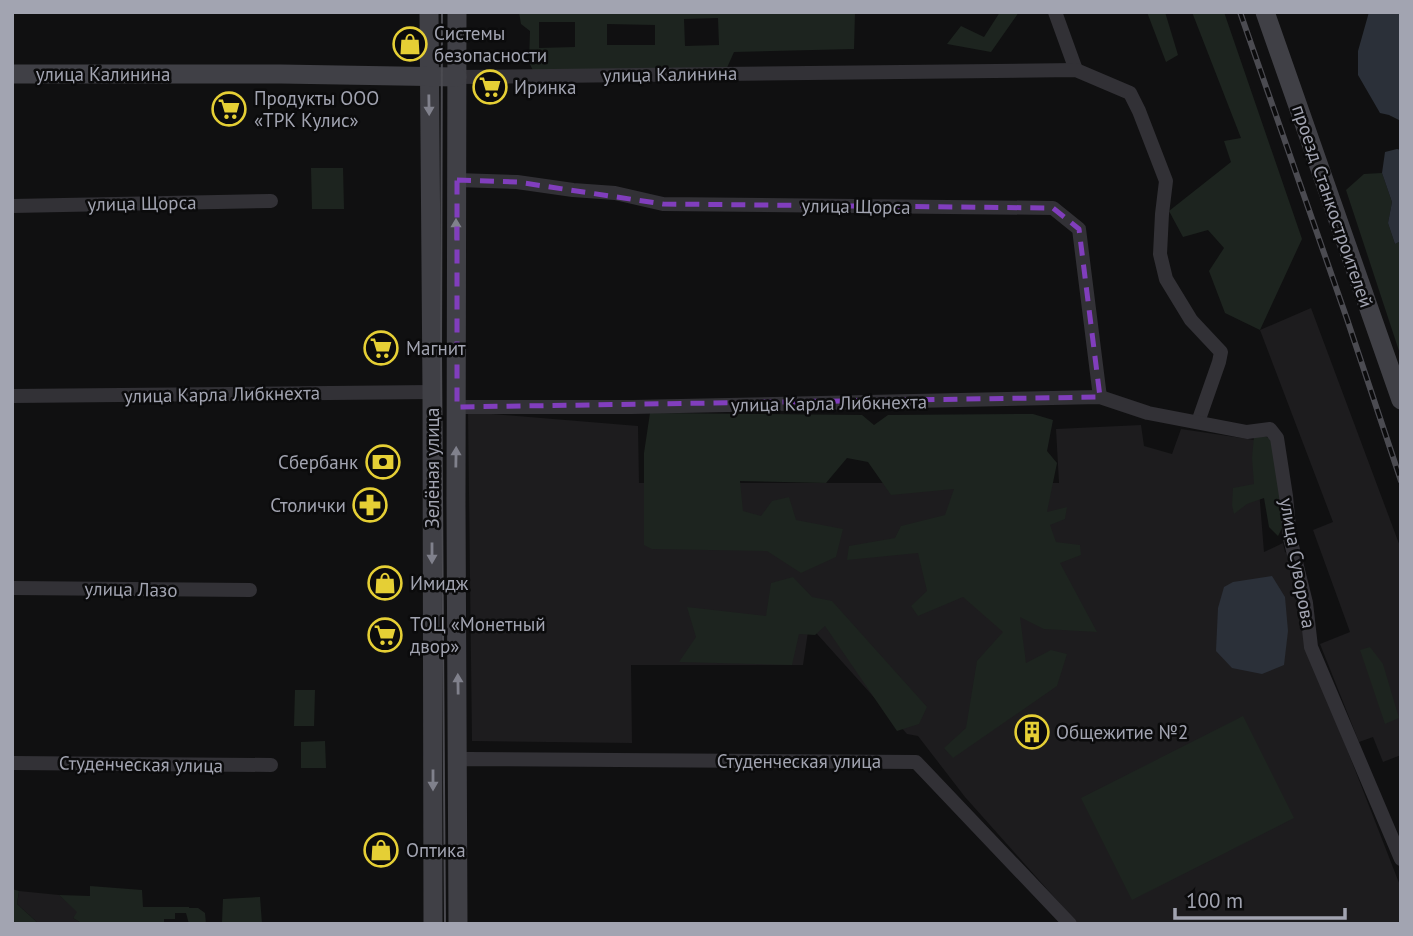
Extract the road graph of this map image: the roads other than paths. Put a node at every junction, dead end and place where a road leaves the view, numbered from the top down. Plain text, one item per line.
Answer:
1 (429, 12) edge
2 (457, 12) edge
3 (1055, 12) edge
4 (1265, 12) edge
5 (1076, 70) junction
6 (12, 74) edge
7 (428, 76) junction
8 (457, 77) junction
9 (457, 180) junction
10 (271, 201) dead end
11 (12, 206) edge
12 (432, 392) junction
13 (12, 396) edge
14 (1100, 397) junction
15 (1401, 400) edge
16 (457, 407) junction
17 (1198, 422) junction
18 (12, 588) edge
19 (250, 590) dead end
20 (458, 760) junction
21 (12, 763) edge
22 (271, 765) dead end
23 (1401, 859) edge
24 (433, 924) edge
25 (458, 924) edge
26 (1070, 924) edge

1 - 7 street, Зелёная улица
2 - 8 street, Зелёная улица
3 - 5 street
4 - 15 street, проезд Станкостроителей
5 - 8 street, улица Калинина
5 - 17 street
6 - 7 street, улица Калинина
7 - 8 street, улица Калинина
7 -> 12 street, Зелёная улица
8 - 9 street, Зелёная улица
9 - 14 street, улица Щорса
16 -> 9 street, Зелёная улица
10 - 11 street, улица Щорса
12 - 13 street, улица Карла Либкнехта
12 -> 24 street, Зелёная улица
14 - 16 street, улица Карла Либкнехта
14 - 17 street, улица Карла Либкнехта
20 -> 16 street, Зелёная улица
17 - 23 street, улица Суворова
18 - 19 street, улица Лазо
20 - 25 street, Зелёная улица
20 - 26 street, Студенческая улица
21 - 22 street, Студенческая улица

